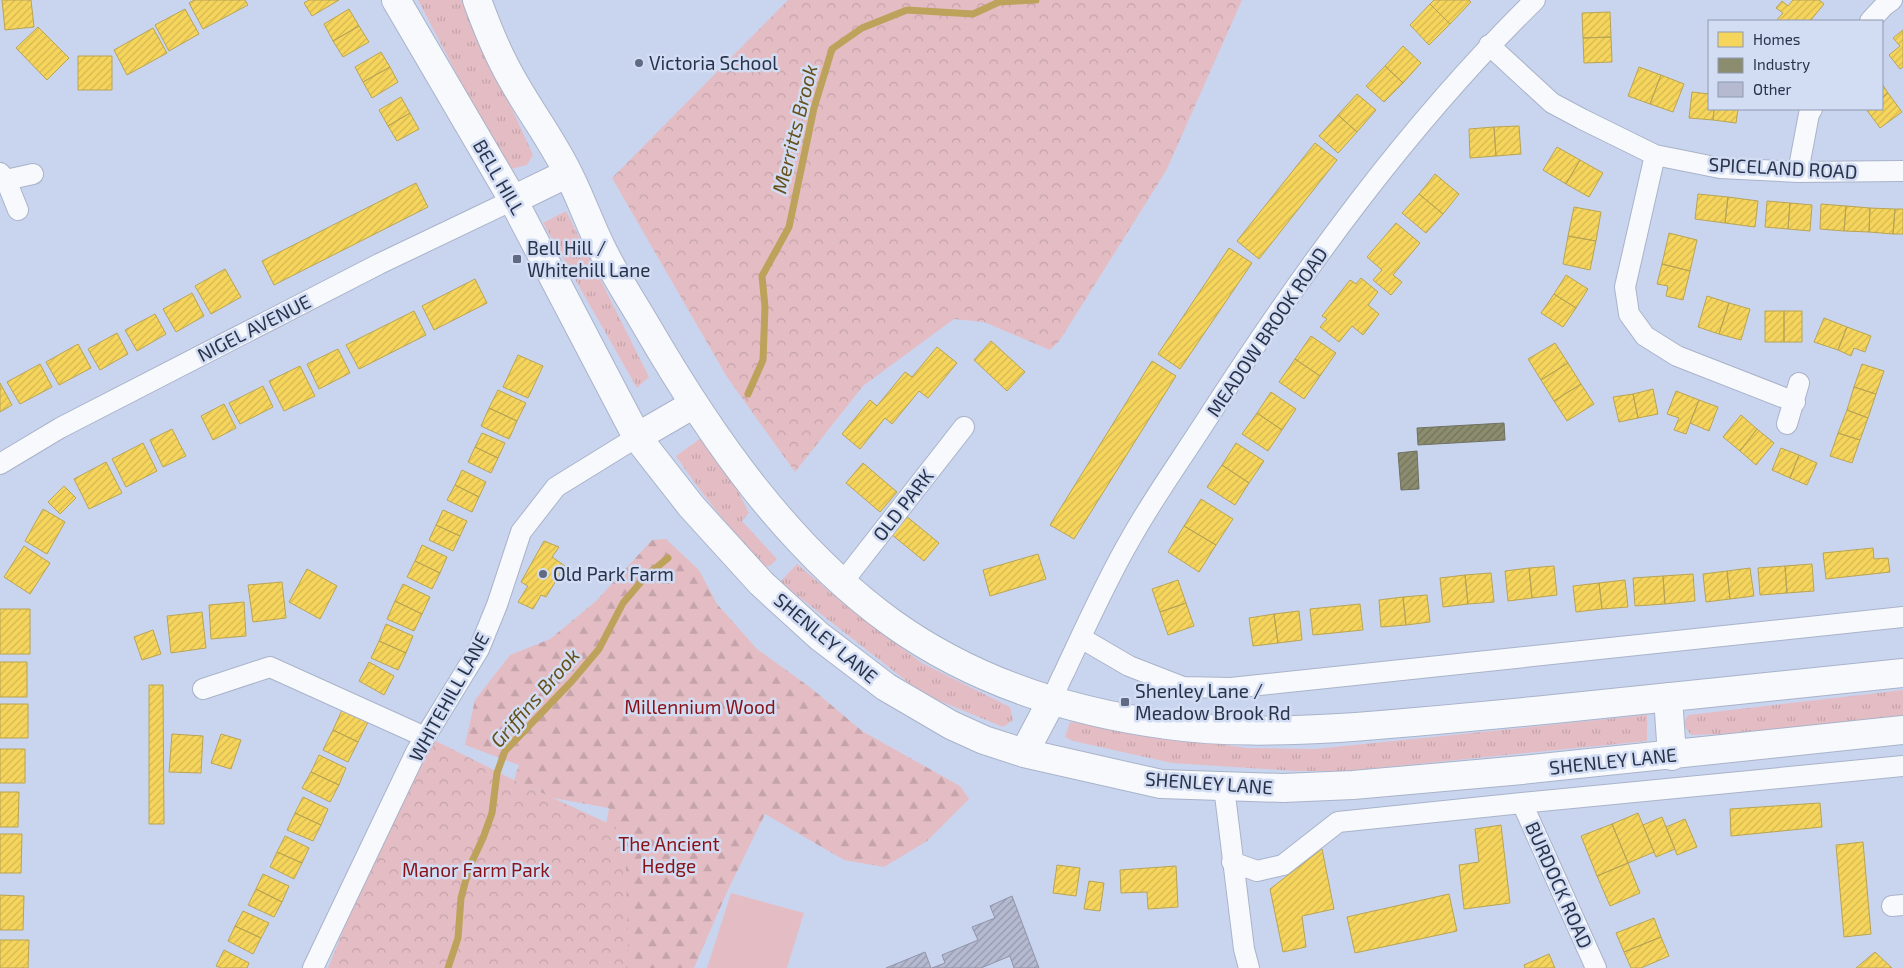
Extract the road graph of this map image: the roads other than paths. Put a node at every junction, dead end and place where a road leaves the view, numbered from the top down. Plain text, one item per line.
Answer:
1 (396, 0) edge
2 (477, 0) edge
3 (1535, 0) edge
4 (1892, 0) edge
5 (1871, 20) edge
6 (1489, 45) junction
7 (1811, 110) edge
8 (1655, 155) junction
9 (567, 171) junction
10 (1903, 171) edge
11 (1798, 172) junction
12 (33, 174) dead end
13 (3, 176) edge
14 (513, 200) junction
15 (18, 210) dead end
16 (694, 404) junction
17 (1787, 424) dead end
18 (964, 427) dead end
19 (637, 437) junction
20 (0, 464) edge
21 (842, 583) junction
22 (1903, 617) edge
23 (1081, 638) junction
24 (1903, 673) edge
25 (203, 689) dead end
26 (1668, 697) junction
27 (1052, 700) junction
28 (1903, 730) edge
29 (425, 738) junction
30 (1024, 753) junction
31 (1672, 756) junction
32 (1903, 766) edge
33 (1224, 787) junction
34 (1522, 802) junction
35 (1232, 862) junction
36 (313, 968) edge
37 (1249, 968) edge
38 (1596, 968) edge

1 - 14 main road, BELL HILL
2 - 9 main road
3 - 6 street, MEADOW BROOK ROAD
4 - 5 street
6 - 8 street, SPICELAND ROAD
6 - 23 street, MEADOW BROOK ROAD
7 - 11 street
8 - 11 street, SPICELAND ROAD
8 - 17 street
9 - 14 main road
9 - 16 main road
10 - 11 street, SPICELAND ROAD
12 - 13 street
13 - 15 street
14 - 19 main road, BELL HILL
14 - 20 street, NIGEL AVENUE
16 - 19 main road
16 - 21 main road
18 - 21 street, OLD PARK
19 - 29 street, WHITEHILL LANE
19 - 30 main road, SHENLEY LANE
21 - 27 main road
22 - 23 street
23 - 27 street, MEADOW BROOK ROAD
24 - 26 main road
25 - 29 street
26 - 27 main road
26 - 31 main road
27 - 30 main road
28 - 31 main road, SHENLEY LANE
29 - 36 street, WHITEHILL LANE
30 - 33 main road, SHENLEY LANE
31 - 33 main road, SHENLEY LANE
32 - 34 street
33 - 35 street
34 - 35 street
34 - 38 street, BURDOCK ROAD
35 - 37 street

